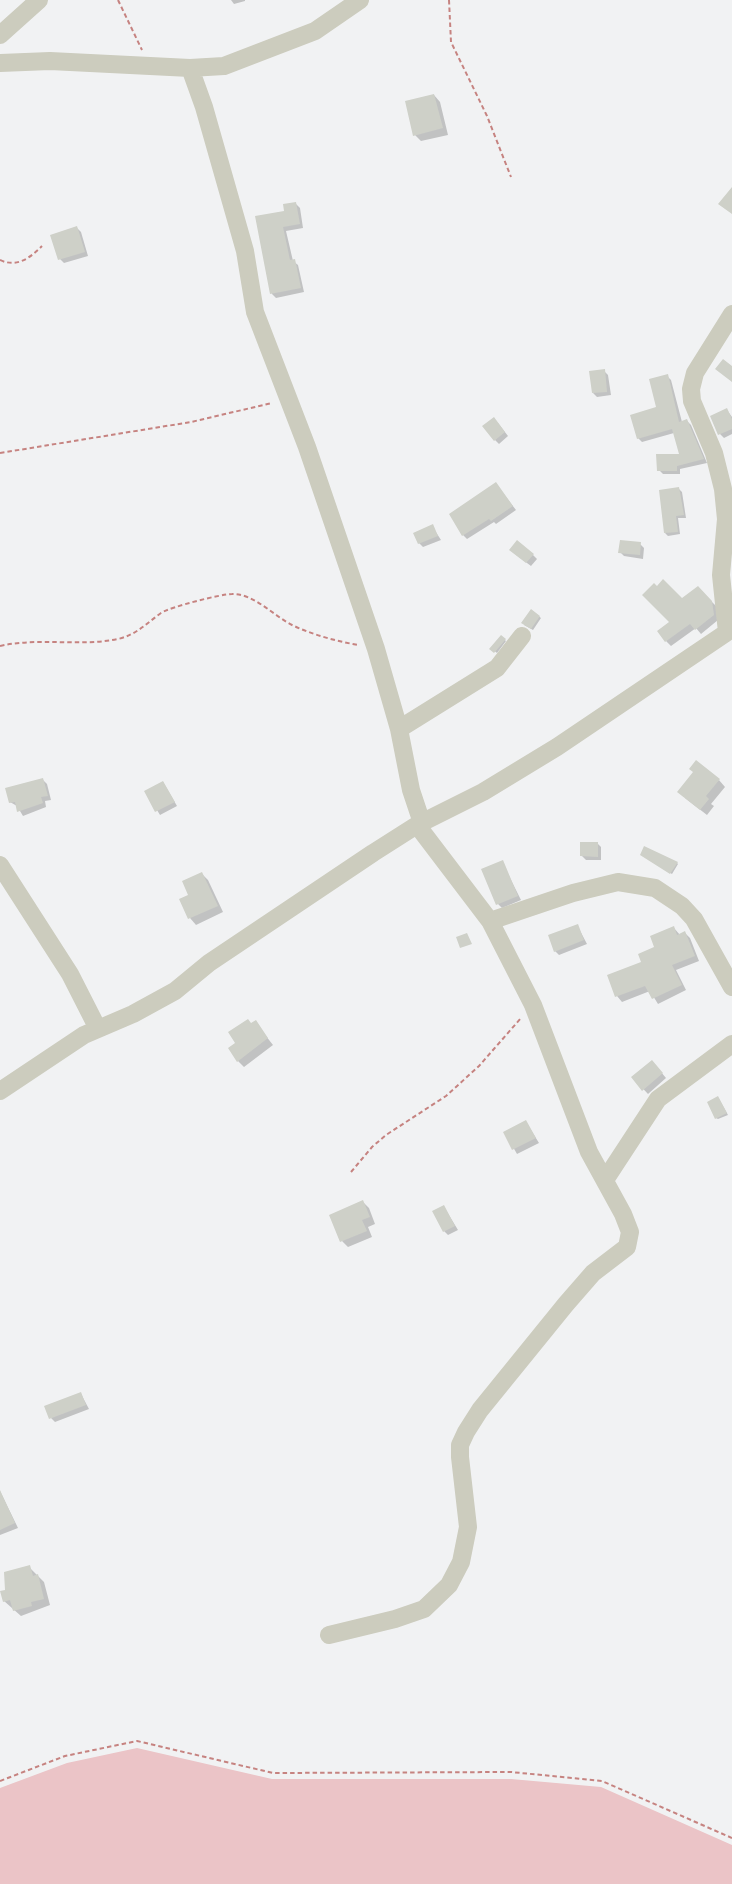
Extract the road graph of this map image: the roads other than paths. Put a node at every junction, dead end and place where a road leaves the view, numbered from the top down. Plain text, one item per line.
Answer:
1 (39, 0) edge
2 (360, 0) edge
3 (0, 35) edge
4 (0, 63) edge
5 (190, 68) junction
6 (732, 314) edge
7 (730, 630) edge
8 (522, 636) dead end
9 (399, 729) junction
10 (420, 824) junction
11 (0, 865) edge
12 (490, 921) junction
13 (732, 987) edge
14 (98, 1029) junction
15 (730, 1050) edge
16 (0, 1091) edge
17 (604, 1180) junction
18 (329, 1635) dead end

1 - 3 street
2 - 5 street
4 - 5 street
5 - 9 street
6 - 7 street
7 - 10 street
8 - 9 street
9 - 10 street
10 - 12 street
10 - 14 street
11 - 14 street
12 - 13 street
12 - 17 street
14 - 16 street
15 - 17 street
17 - 18 street

